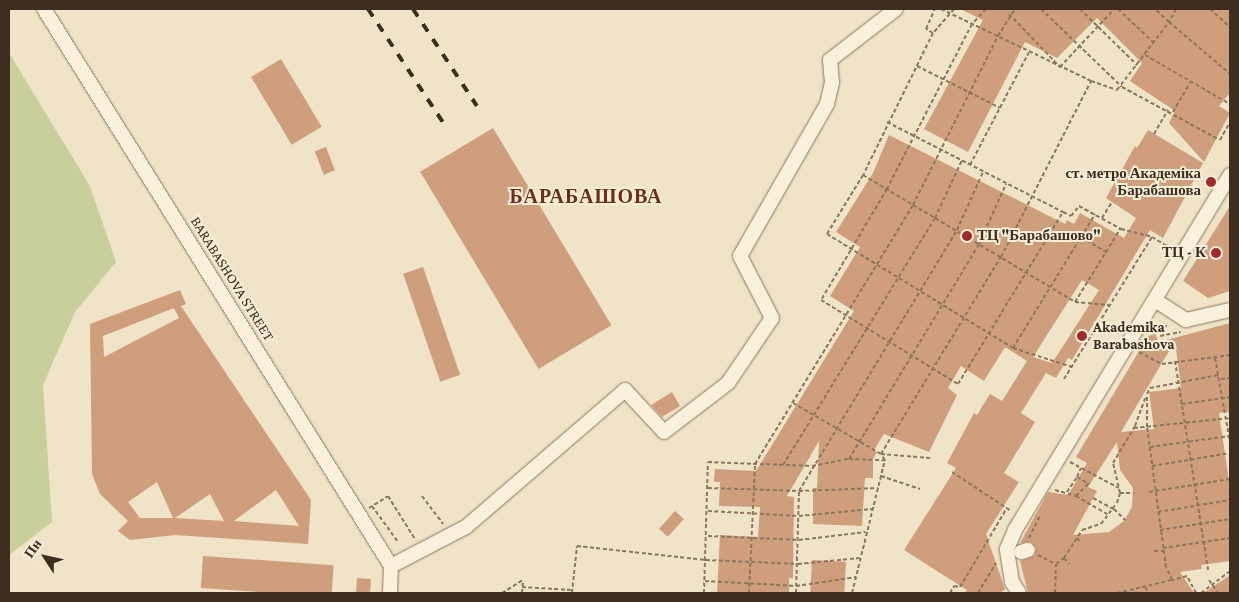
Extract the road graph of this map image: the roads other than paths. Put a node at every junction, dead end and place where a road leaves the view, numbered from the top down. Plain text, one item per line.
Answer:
1 (44, 9) edge
2 (896, 9) edge
3 (1230, 175) edge
4 (1155, 300) junction
5 (1230, 310) edge
6 (391, 566) junction
7 (390, 593) edge
8 (1019, 593) edge

1 - 6 street, BARABASHOVA STREET
2 - 6 street
3 - 4 street
4 - 5 street
4 - 8 street
6 - 7 street

